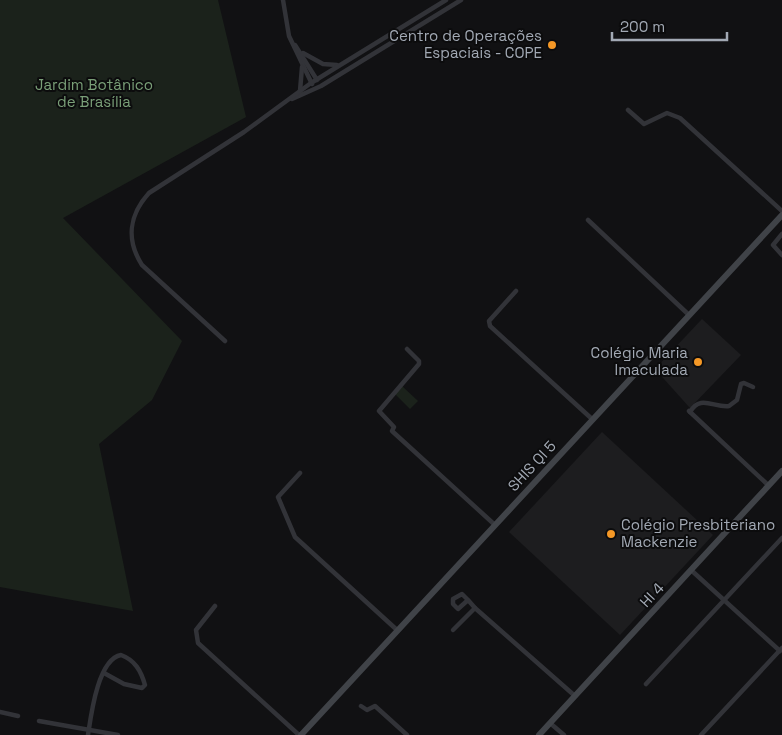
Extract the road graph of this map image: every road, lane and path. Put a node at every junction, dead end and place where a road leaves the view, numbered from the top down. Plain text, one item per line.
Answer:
1 (283, 0) edge
2 (446, 0) edge
3 (461, 0) edge
4 (291, 40) junction
5 (301, 52) junction
6 (302, 63) junction
7 (341, 65) junction
8 (316, 80) junction
9 (311, 83) junction
10 (316, 89) junction
11 (300, 91) junction
12 (286, 102) junction
13 (628, 110) dead end
14 (782, 211) edge
15 (782, 215) edge
16 (588, 220) dead end
17 (782, 234) edge
18 (782, 255) edge
19 (516, 291) dead end
20 (689, 315) junction
21 (225, 341) dead end
22 (407, 349) dead end
23 (753, 388) dead end
24 (592, 419) junction
25 (782, 471) edge
26 (300, 473) dead end
27 (768, 485) junction
28 (495, 525) junction
29 (782, 538) edge
30 (691, 570) junction
31 (468, 600) dead end
32 (724, 600) junction
33 (215, 606) dead end
34 (475, 608) junction
35 (397, 630) junction
36 (453, 630) dead end
37 (781, 649) edge
38 (104, 673) junction
39 (646, 684) dead end
40 (575, 696) junction
41 (361, 706) dead end
42 (0, 712) edge
43 (18, 716) dead end
44 (39, 721) dead end
45 (550, 723) junction
46 (89, 728) junction
47 (88, 735) edge
48 (118, 735) edge
49 (300, 735) edge
50 (407, 735) edge
51 (539, 735) edge
52 (564, 735) edge
53 (701, 735) edge

1 - 4 street
2 - 7 street
3 - 10 street
4 - 5 street
4 - 6 street
5 - 7 street
5 - 8 street
6 - 9 street
6 - 11 street
7 - 8 street
8 - 9 street
9 - 10 street
9 - 11 street
10 - 12 street
11 - 12 street
12 - 21 street
13 - 14 street
15 - 20 street, SHIS QI 5
16 - 20 street
17 - 18 street
19 - 24 street
20 - 24 street, SHIS QI 5
22 - 28 street
23 - 27 street
24 - 28 street, SHIS QI 5
25 - 27 street, HI 4
26 - 35 street
27 - 30 street, HI 4
28 - 35 street, SHIS QI 5
29 - 32 street
30 - 32 street
30 - 40 street, HI 4
31 - 34 street
32 - 37 street
32 - 39 street
33 - 49 street
34 - 36 street
34 - 40 street
35 - 49 street, SHIS QI 5
37 - 53 street
38 - 38 street
38 - 46 street
40 - 45 street, HI 4
41 - 50 street
42 - 43 street
44 - 46 street
45 - 51 street, HI 4
45 - 52 street
46 - 47 street
46 - 48 street

